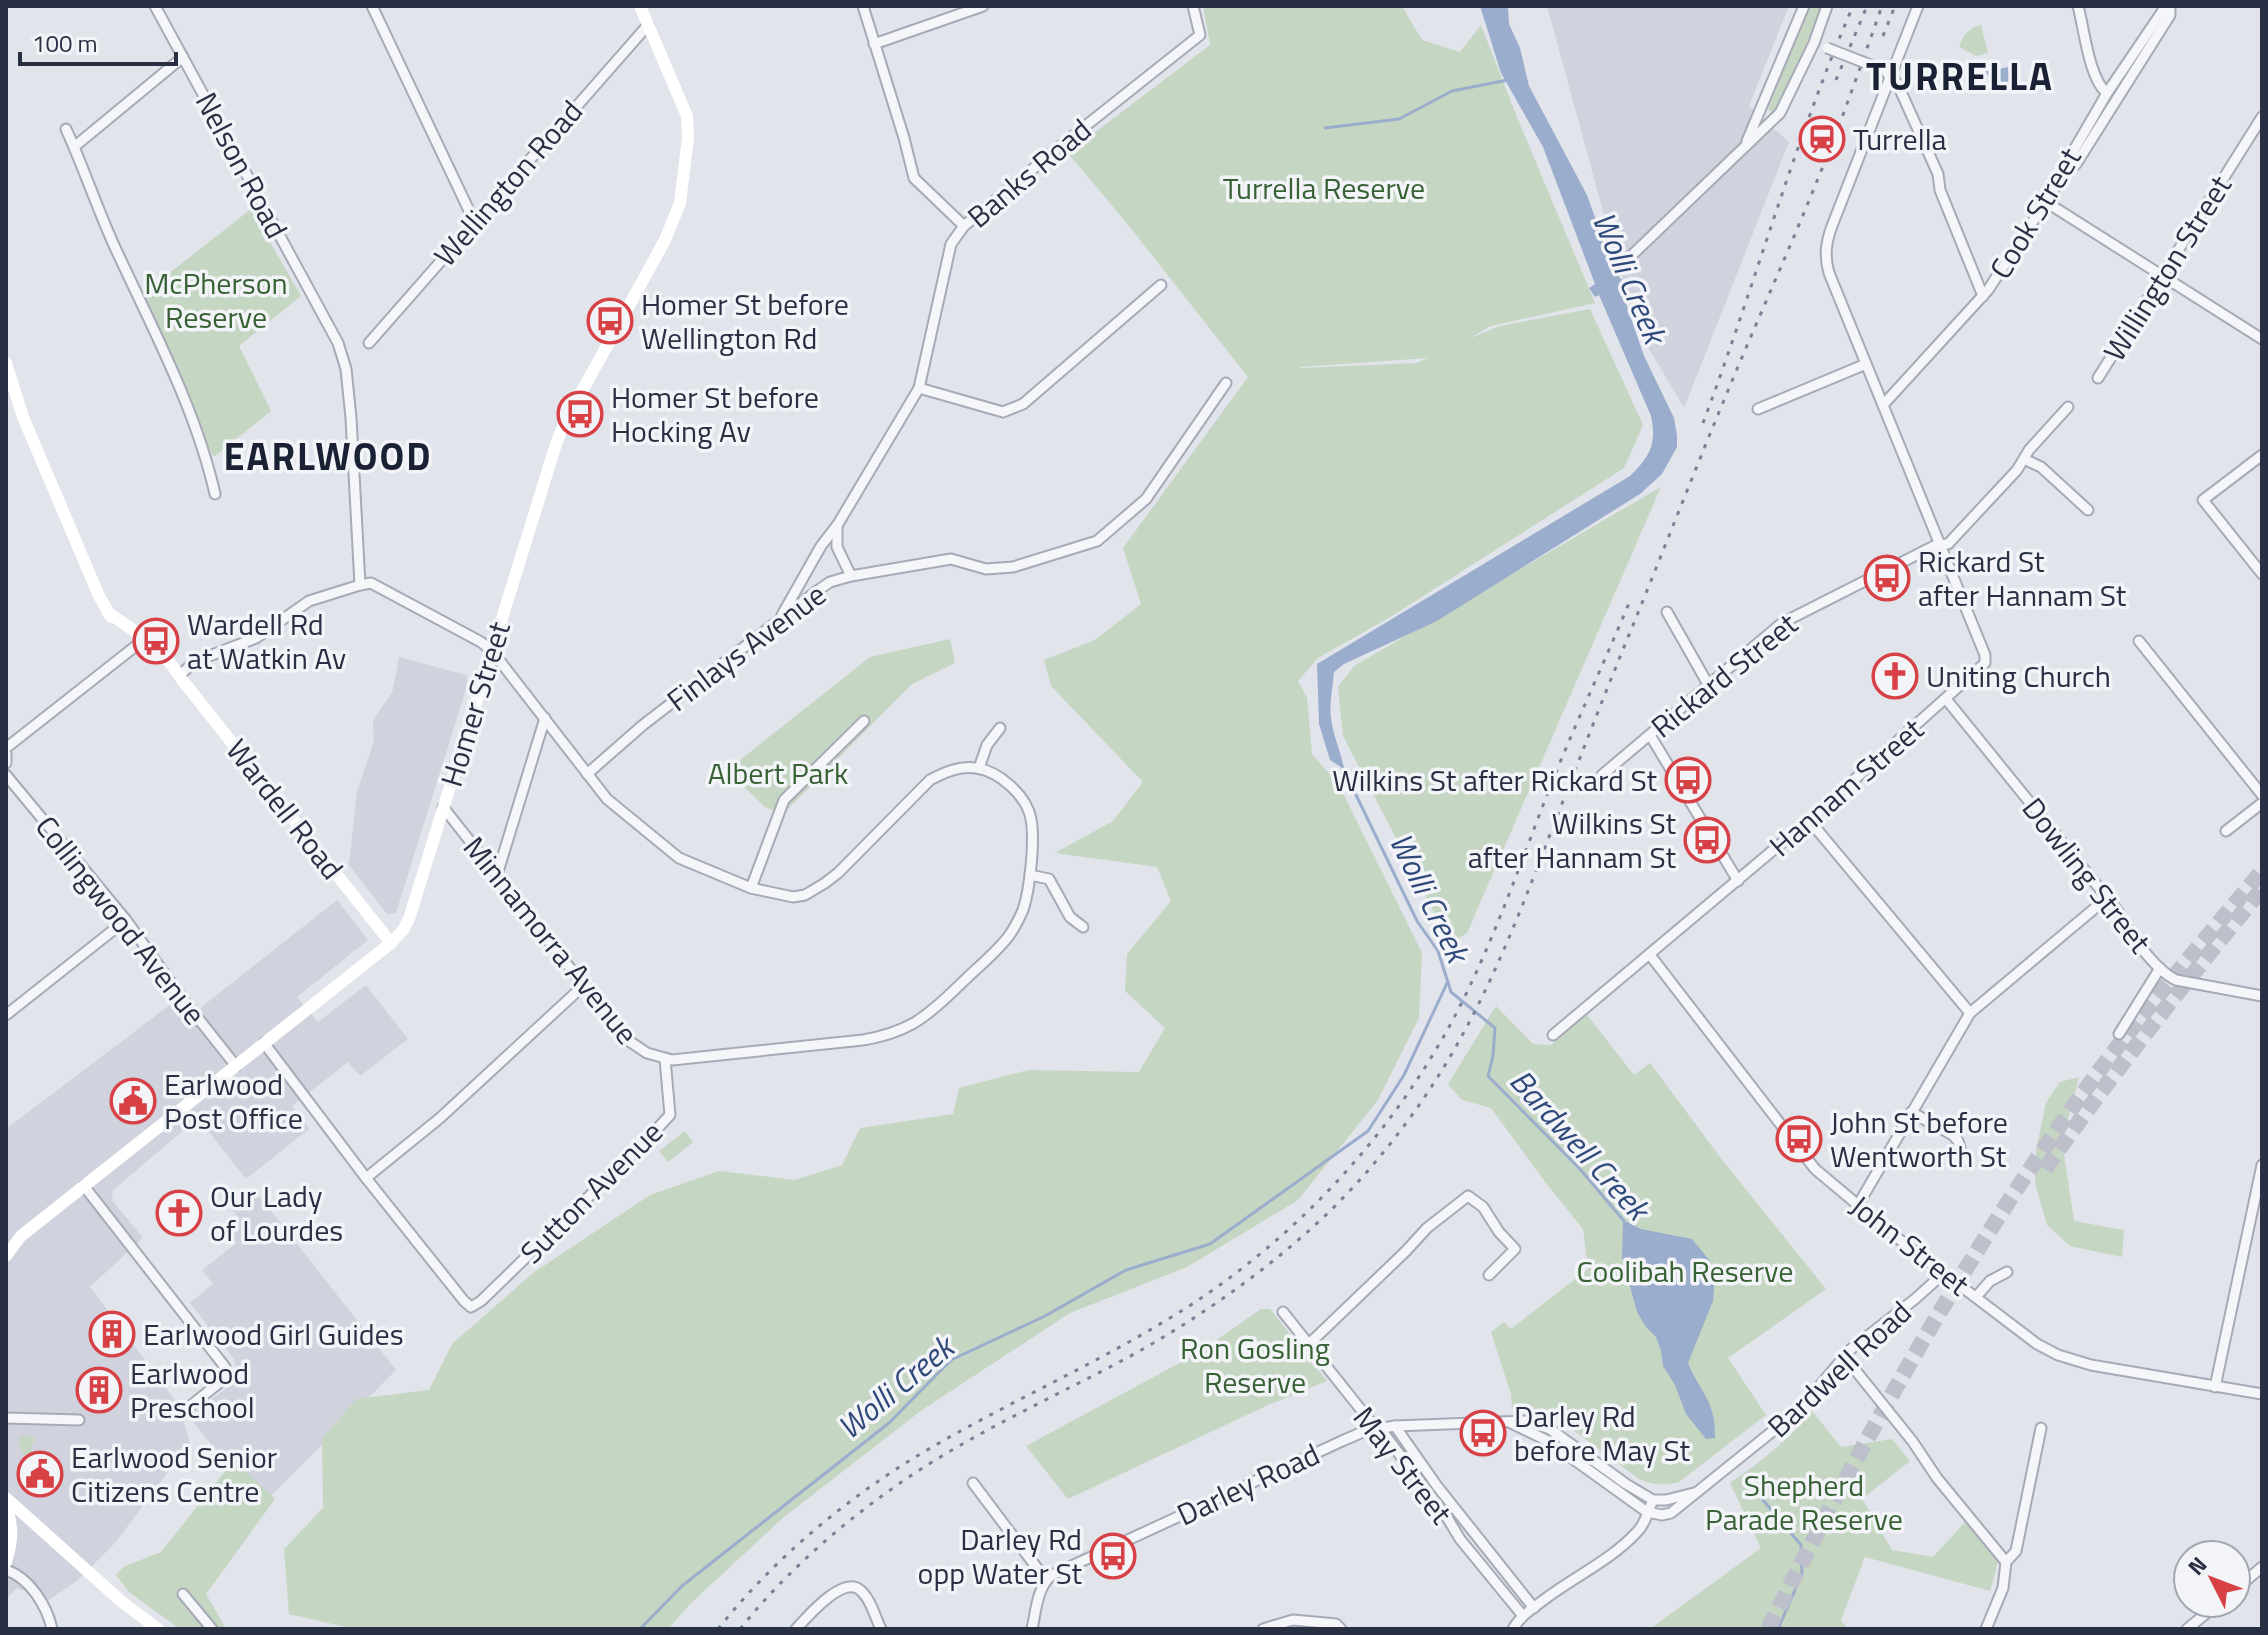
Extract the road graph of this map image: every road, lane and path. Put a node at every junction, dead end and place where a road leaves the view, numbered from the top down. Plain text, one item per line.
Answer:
1 (155, 6) edge
2 (372, 6) edge
3 (640, 6) edge
4 (863, 6) edge
5 (983, 6) edge
6 (1193, 6) edge
7 (1804, 6) edge
8 (1827, 6) edge
9 (1918, 6) edge
10 (2078, 6) edge
11 (2168, 6) edge
12 (648, 25) junction
13 (1814, 43) junction
14 (874, 44) junction
15 (183, 57) junction
16 (1890, 76) junction
17 (2107, 93) junction
18 (2262, 117) edge
19 (66, 129) dead end
20 (74, 147) junction
21 (1744, 148) junction
22 (2062, 177) junction
23 (2046, 202) junction
24 (474, 221) junction
25 (964, 226) junction
26 (1630, 257) dead end
27 (2162, 275) junction
28 (1161, 285) dead end
29 (1983, 296) junction
30 (2262, 339) edge
31 (369, 343) dead end
32 (6, 363) edge
33 (1866, 364) junction
34 (2098, 378) dead end
35 (1226, 383) dead end
36 (919, 388) junction
37 (1883, 405) junction
38 (2068, 407) dead end
39 (1758, 409) dead end
40 (2262, 455) edge
41 (2024, 459) junction
42 (215, 494) dead end
43 (2088, 510) dead end
44 (838, 524) junction
45 (1940, 545) junction
46 (2262, 574) edge
47 (851, 576) junction
48 (360, 585) junction
49 (107, 612) junction
50 (1667, 612) dead end
51 (780, 620) junction
52 (2139, 641) dead end
53 (137, 645) junction
54 (492, 651) junction
55 (179, 676) junction
56 (1709, 686) junction
57 (1946, 699) junction
58 (545, 718) junction
59 (864, 721) dead end
60 (1000, 728) dead end
61 (1650, 735) junction
62 (6, 751) edge
63 (6, 763) edge
64 (979, 768) junction
65 (587, 774) junction
66 (6, 775) edge
67 (1602, 775) dead end
68 (2262, 795) edge
69 (2262, 803) edge
70 (443, 807) junction
71 (1809, 820) junction
72 (2226, 831) dead end
73 (497, 875) junction
74 (1030, 875) junction
75 (1738, 881) junction
76 (751, 888) junction
77 (2107, 898) junction
78 (126, 920) junction
79 (1083, 927) dead end
80 (391, 943) junction
81 (1650, 955) junction
82 (2160, 968) junction
83 (583, 986) junction
84 (2262, 996) edge
85 (1970, 1013) junction
86 (6, 1015) edge
87 (2119, 1034) dead end
88 (1553, 1035) dead end
89 (264, 1043) junction
90 (665, 1059) junction
91 (236, 1066) junction
92 (1911, 1112) junction
93 (1964, 1161) dead end
94 (2262, 1165) edge
95 (366, 1178) junction
96 (84, 1186) junction
97 (1858, 1205) junction
98 (6, 1256) edge
99 (2007, 1272) dead end
100 (1944, 1273) junction
101 (1489, 1275) dead end
102 (1976, 1297) junction
103 (1283, 1312) dead end
104 (1309, 1344) junction
105 (1844, 1356) junction
106 (2215, 1387) junction
107 (2262, 1394) edge
108 (184, 1411) dead end
109 (6, 1418) edge
110 (79, 1420) dead end
111 (1511, 1423) junction
112 (1395, 1426) junction
113 (1378, 1428) junction
114 (2041, 1428) dead end
115 (973, 1483) dead end
116 (1694, 1493) junction
117 (6, 1498) edge
118 (1653, 1500) junction
119 (6, 1505) edge
120 (1647, 1512) junction
121 (6, 1562) edge
122 (2006, 1562) junction
123 (6, 1570) edge
124 (1046, 1580) junction
125 (183, 1594) dead end
126 (1534, 1608) junction
127 (1523, 1616) junction
128 (52, 1629) edge
129 (158, 1629) edge
130 (212, 1629) edge
131 (796, 1629) edge
132 (881, 1629) edge
133 (1032, 1629) edge
134 (1263, 1629) edge
135 (1341, 1629) edge
136 (1513, 1629) edge
137 (1986, 1629) edge

1 - 15 street, Nelson Road
2 - 24 street
3 - 12 main road, Homer Street
4 - 14 street
5 - 14 street
6 - 25 street, Banks Road
7 - 21 street
8 - 13 street
9 - 16 street
10 - 17 street
11 - 17 street, Cook Street
11 - 22 street
12 - 24 street, Wellington Road
12 - 54 main road, Homer Street
13 - 16 street, bridge
13 - 21 street
14 - 25 street
15 - 20 street
15 - 48 street, Nelson Road
16 - 29 street
16 - 33 street, Hannam Street
17 - 22 street, Cook Street
18 - 27 street, Willington Street
19 - 20 street
20 - 42 street
21 - 26 street
22 - 23 street, Cook Street
23 - 27 street
23 - 29 street, Cook Street
24 - 31 street, Wellington Road
25 - 36 street, Banks Road
27 - 30 street
27 - 34 street, Willington Street
28 - 36 street
29 - 37 street, Cook Street
32 - 49 main road, Wardell Road
33 - 37 street, Hannam Street
33 - 39 street
35 - 47 street, Finlays Avenue
36 - 44 street, Banks Road
37 - 45 street, Hannam Street
38 - 41 street
40 - 46 street
41 - 43 street
41 - 45 street
44 - 47 street
44 - 51 street, Banks Road
45 - 56 street, Rickard Street
45 - 57 street, Hannam Street
47 - 51 street, Finlays Avenue
48 - 54 street
48 - 55 street
49 - 53 main road, Wardell Road
49 - 55 main road, Wardell Road
50 - 56 street
51 - 65 street, Finlays Avenue
52 - 68 street
53 - 55 main road, Wardell Road
53 - 62 street
54 - 58 street
54 - 70 main road, Homer Street
55 - 80 main road, Wardell Road
56 - 61 street, Rickard Street
57 - 71 street, Hannam Street
57 - 77 street, Dowling Street
58 - 65 street
58 - 73 street
59 - 76 street
60 - 64 street
61 - 67 street, Rickard Street
61 - 75 street
62 - 63 street
64 - 74 street, Minnamorra Avenue
64 - 76 street
65 - 76 street
66 - 78 street, Collingwood Avenue
69 - 72 street
70 - 73 street, Minnamorra Avenue
70 - 80 main road, Homer Street
71 - 75 street, Hannam Street
71 - 85 street
73 - 83 street, Minnamorra Avenue
74 - 79 street
74 - 90 street, Minnamorra Avenue
75 - 81 street, Hannam Street
77 - 82 street, Dowling Street
77 - 85 street
78 - 86 street
78 - 91 street, Collingwood Avenue
80 - 89 main road, Homer Street
81 - 88 street, Hannam Street
81 - 97 street, John Street
82 - 84 street, Dowling Street
82 - 87 street
83 - 90 street, Minnamorra Avenue
83 - 95 street
85 - 92 street
89 - 91 main road, Homer Street
89 - 95 street
90 - 95 street, Sutton Avenue
91 - 96 main road, Homer Street
92 - 93 street
92 - 97 street
94 - 106 street
96 - 98 main road, Homer Street
96 - 108 street
97 - 100 street, John Street
99 - 102 street
100 - 102 street, John Street
100 - 105 street, Bardwell Road
101 - 104 street
102 - 106 street, John Street
103 - 104 street, May Street
104 - 113 street, May Street
105 - 116 street, Bardwell Road
105 - 122 street
106 - 107 street, John Street
109 - 110 street
111 - 112 street, Darley Road
111 - 118 street, Darley Road
111 - 120 street, Darley Road
112 - 113 street, Darley Road
112 - 126 street, May Street
113 - 124 street, Darley Road
113 - 127 street, May Street
114 - 122 street
115 - 124 street
116 - 118 street
116 - 120 street
117 - 129 main road
118 - 120 street
119 - 121 main road
120 - 126 street
122 - 137 street
123 - 128 street
124 - 133 street
125 - 130 street
126 - 127 street
127 - 136 street
131 - 132 street
134 - 135 street

